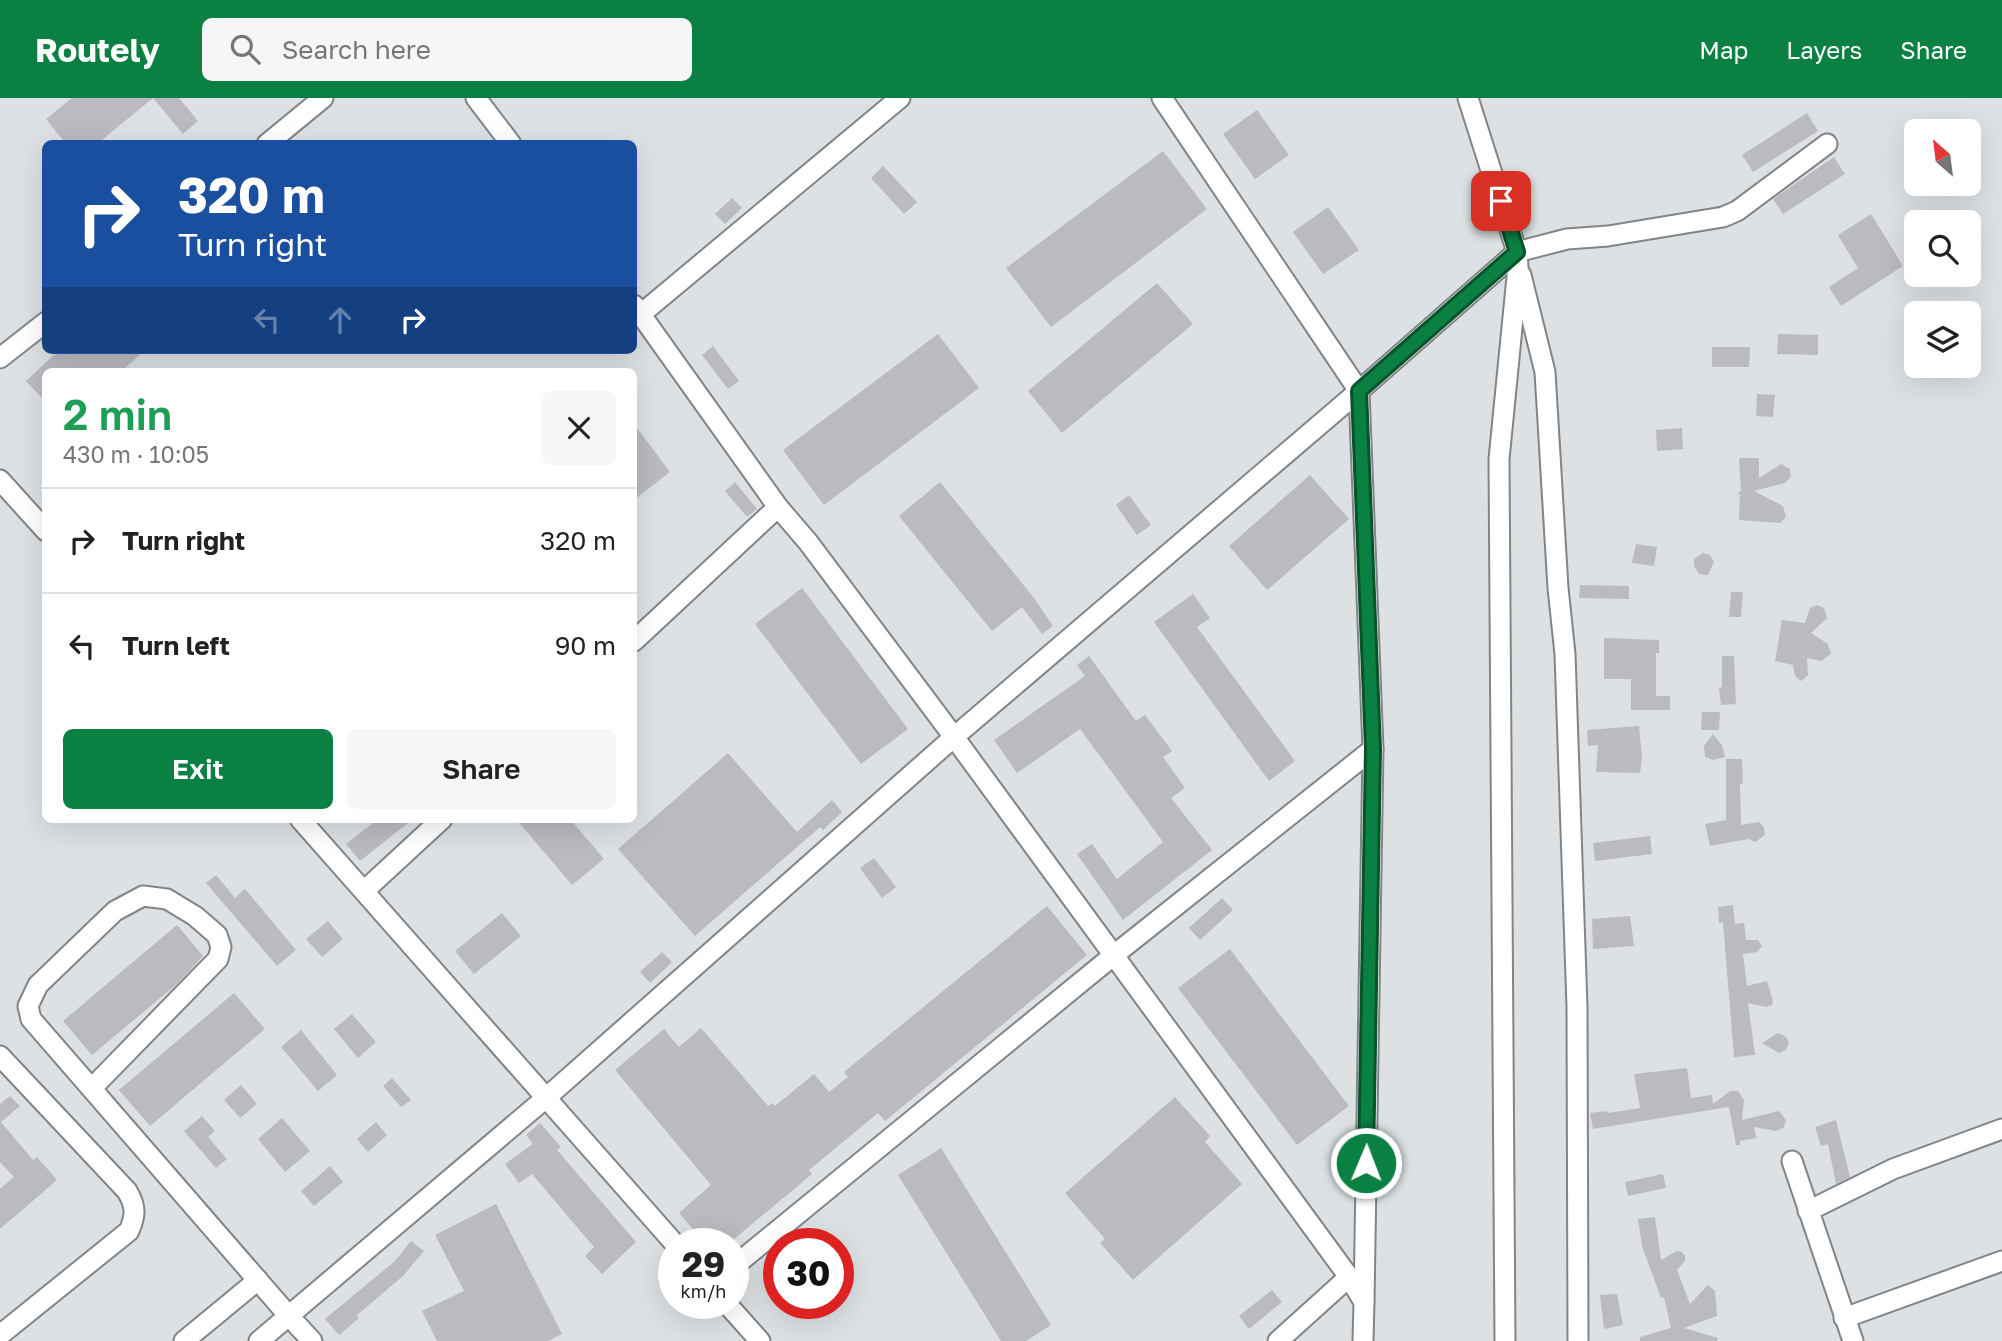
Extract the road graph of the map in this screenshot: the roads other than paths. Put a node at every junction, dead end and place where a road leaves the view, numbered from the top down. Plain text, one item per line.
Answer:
1 (323, 98) edge
2 (476, 98) edge
3 (900, 98) edge
4 (1162, 98) edge
5 (1468, 98) edge
6 (272, 140) edge
7 (508, 140) edge
8 (1827, 144) dead end
9 (1518, 260) junction
10 (637, 309) edge
11 (42, 325) edge
12 (0, 358) edge
13 (1359, 391) junction
14 (0, 480) edge
15 (778, 507) junction
16 (42, 527) edge
17 (637, 638) edge
18 (954, 737) junction
19 (1373, 749) junction
20 (304, 823) edge
21 (438, 823) edge
22 (364, 891) junction
23 (1114, 955) junction
24 (0, 1056) edge
25 (92, 1088) junction
26 (547, 1097) junction
27 (2002, 1129) edge
28 (1792, 1161) dead end
29 (1808, 1211) junction
30 (662, 1228) edge
31 (749, 1254) edge
32 (2002, 1261) edge
33 (1349, 1278) junction
34 (258, 1280) junction
35 (1364, 1301) junction
36 (288, 1315) junction
37 (1844, 1318) junction
38 (740, 1319) edge
39 (0, 1335) edge
40 (184, 1341) edge
41 (259, 1341) edge
42 (312, 1341) edge
43 (760, 1341) edge
44 (1278, 1341) edge
45 (1363, 1341) edge
46 (1505, 1341) edge
47 (1578, 1341) edge
48 (1853, 1341) edge

1 - 6 street
2 - 7 street
3 - 10 street
4 - 13 street
5 - 9 street
8 - 9 street
9 - 13 street
9 - 46 street
9 - 47 street
10 - 15 street
11 - 12 street
13 - 18 street
13 - 19 street
14 - 16 street
15 - 17 street
15 - 18 street
18 - 23 street
18 - 26 street
19 - 23 street
19 - 35 street
20 - 22 street
21 - 22 street
22 - 26 street
23 - 31 street
23 - 33 street
24 - 39 street
25 - 25 street
25 - 34 street
26 - 30 street
26 - 36 street
27 - 29 street
28 - 29 street
29 - 37 street
32 - 37 street
33 - 35 street
33 - 44 street
34 - 36 street
34 - 40 street
35 - 45 street
36 - 41 street
36 - 42 street
37 - 48 street
38 - 43 street

